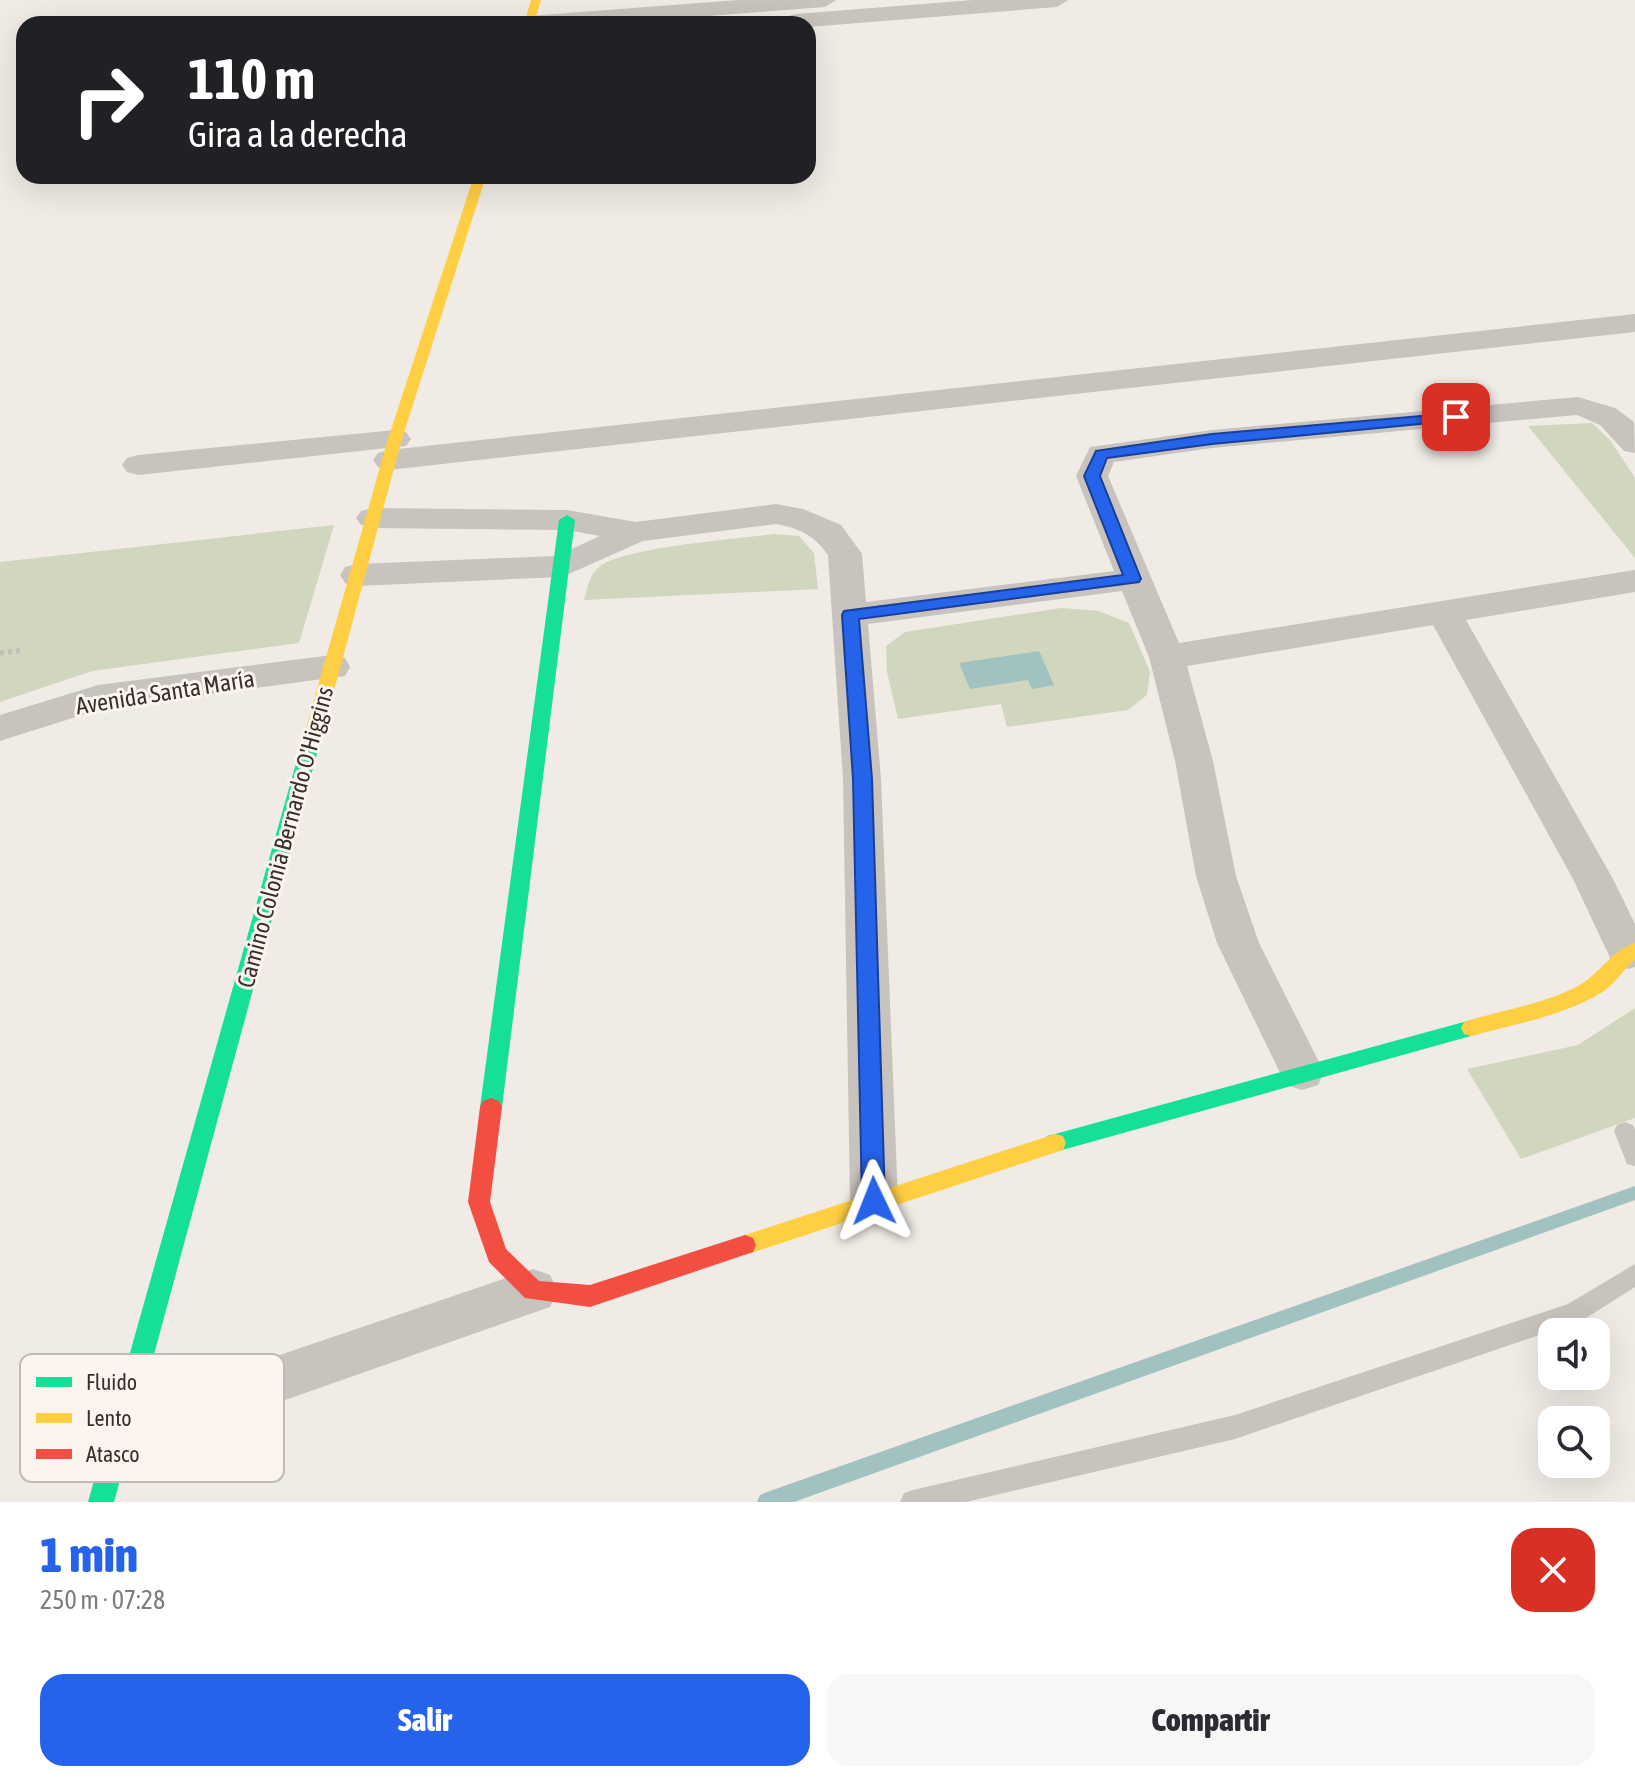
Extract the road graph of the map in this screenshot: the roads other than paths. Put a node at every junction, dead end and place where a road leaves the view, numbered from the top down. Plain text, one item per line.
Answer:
1 (825, 0) edge
2 (1057, 0) edge
3 (758, 10) edge
4 (652, 16) edge
5 (477, 184) edge
6 (1635, 323) edge
7 (1635, 444) edge
8 (392, 450) junction
9 (138, 465) dead end
10 (373, 518) junction
11 (567, 520) junction
12 (636, 532) junction
13 (562, 566) junction
14 (357, 575) junction
15 (1133, 579) junction
16 (1635, 581) edge
17 (1445, 614) junction
18 (850, 615) junction
19 (1167, 657) junction
20 (328, 680) junction
21 (0, 730) edge
22 (1632, 952) edge
23 (1302, 1072) junction
24 (1625, 1131) dead end
25 (1635, 1156) edge
26 (874, 1201) junction
27 (1635, 1274) edge
28 (533, 1291) junction
29 (142, 1354) edge
30 (284, 1377) edge
31 (107, 1482) edge
32 (101, 1502) edge
33 (913, 1502) edge

1 - 3 street
2 - 3 street
3 - 4 street
5 - 8 street, Camino Colonia Bernardo O'Higgins
6 - 8 street
7 - 15 street
8 - 9 street
8 - 10 street, Camino Colonia Bernardo O'Higgins
10 - 11 street
10 - 14 street, Camino Colonia Bernardo O'Higgins
11 - 12 street
11 - 13 street
12 - 13 street
12 - 18 street
13 - 14 street
13 - 28 street
14 - 20 street, Camino Colonia Bernardo O'Higgins
15 - 18 street
15 - 19 street
16 - 17 street
17 - 19 street
17 - 22 street
18 - 26 street
19 - 23 street
20 - 21 street, Avenida Santa María
20 - 29 street, Camino Colonia Bernardo O'Higgins
22 - 23 street
23 - 26 street
24 - 25 lane
26 - 28 street
27 - 33 lane
28 - 30 street
31 - 32 street, Camino Colonia Bernardo O'Higgins

